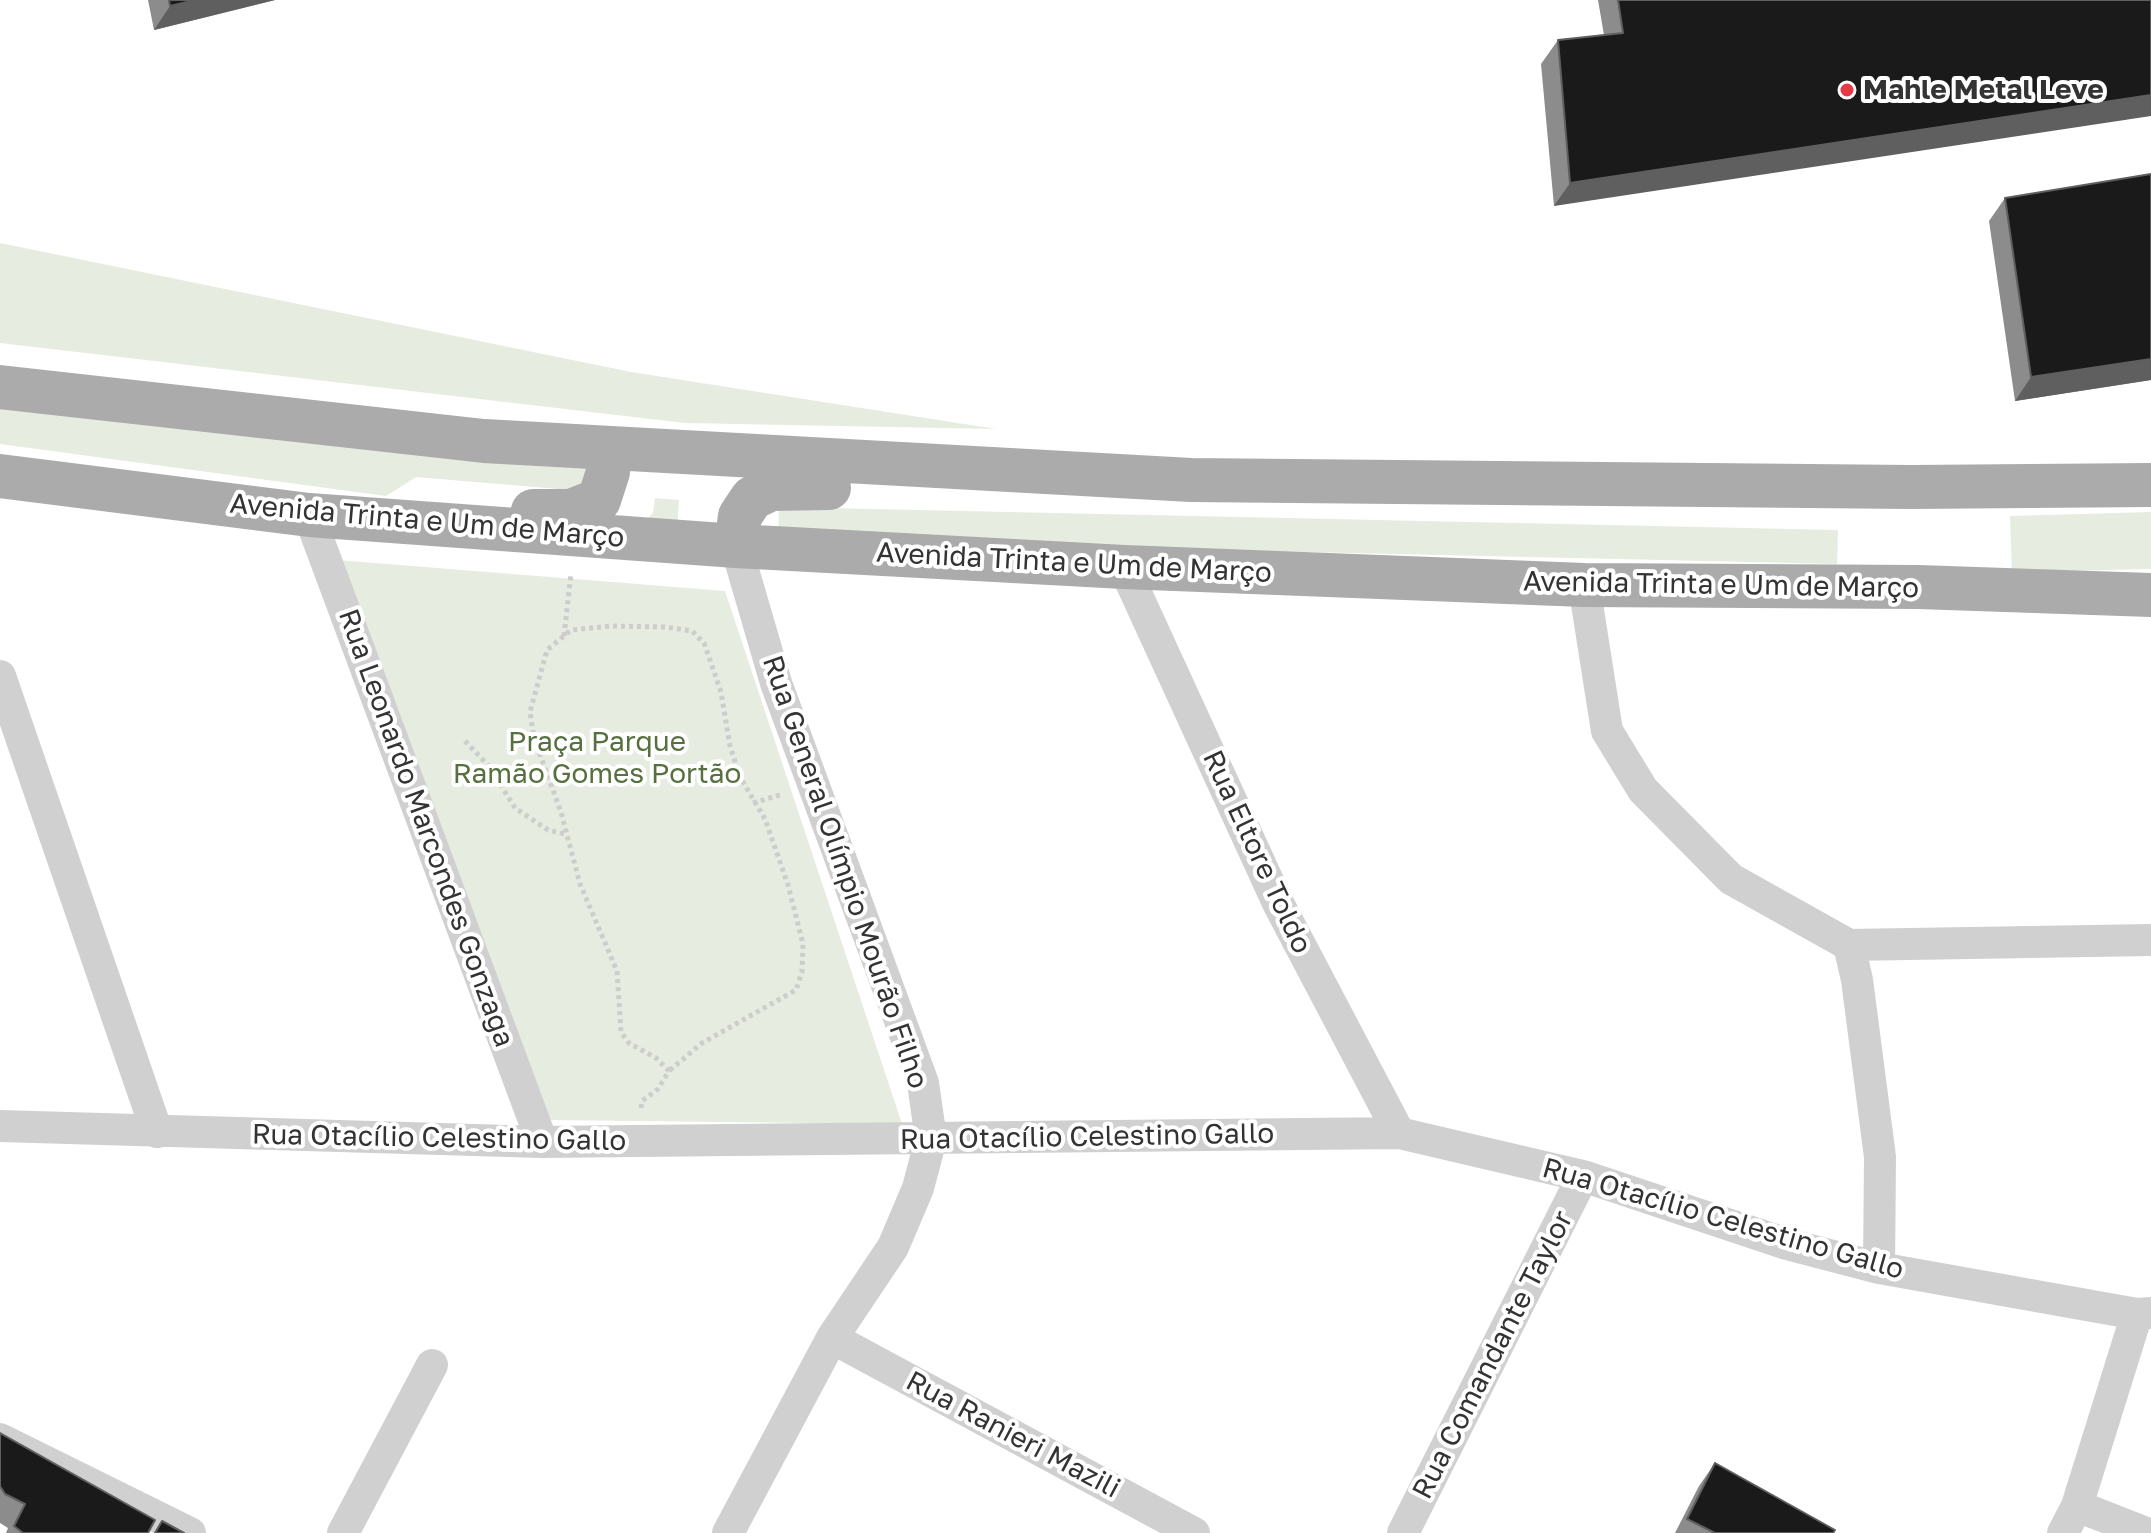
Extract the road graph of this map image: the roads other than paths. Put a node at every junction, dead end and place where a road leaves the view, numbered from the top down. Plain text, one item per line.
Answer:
1 (0, 387) edge
2 (606, 449) junction
3 (976, 470) junction
4 (0, 476) edge
5 (2151, 485) edge
6 (309, 515) junction
7 (380, 520) junction
8 (736, 546) junction
9 (1124, 567) junction
10 (1584, 585) junction
11 (2151, 595) edge
12 (0, 676) edge
13 (2151, 940) edge
14 (1849, 945) junction
15 (0, 1126) edge
16 (157, 1132) junction
17 (1399, 1133) junction
18 (931, 1139) junction
19 (542, 1142) junction
20 (1583, 1176) junction
21 (1879, 1268) junction
22 (2144, 1314) edge
23 (832, 1338) junction
24 (432, 1365) dead end
25 (0, 1439) edge
26 (2070, 1520) edge
27 (190, 1533) edge
28 (343, 1533) edge
29 (728, 1533) edge
30 (1194, 1533) edge
31 (1403, 1533) edge
32 (2146, 1533) edge

1 - 2 main road
2 - 3 main road
2 - 7 main road
3 - 5 main road
3 - 8 main road
4 - 6 main road, Avenida Trinta e Um de Março
6 - 7 main road, Avenida Trinta e Um de Março
6 - 19 street, Rua Leonardo Marcondes Gonzaga
7 - 8 main road, Avenida Trinta e Um de Março
8 - 9 main road, Avenida Trinta e Um de Março
8 - 18 street, Rua General Olímpio Mourão Filho
9 - 10 main road, Avenida Trinta e Um de Março
9 - 17 street, Rua Eltore Toldo
10 - 11 main road, Avenida Trinta e Um de Março
10 - 14 street
12 - 16 street
13 - 14 street
14 - 21 street
15 - 16 street, Rua Otacílio Celestino Gallo
16 - 19 street, Rua Otacílio Celestino Gallo
17 - 18 street, Rua Otacílio Celestino Gallo
17 - 20 street, Rua Otacílio Celestino Gallo
18 - 19 street, Rua Otacílio Celestino Gallo
18 - 23 street, Rua General Olímpio Mourão Filho
20 - 21 street, Rua Otacílio Celestino Gallo
20 - 31 street, Rua Comandante Taylor
21 - 22 street, Rua Otacílio Celestino Gallo
22 - 26 street
23 - 29 street, Rua General Olímpio Mourão Filho
23 - 30 street, Rua Ranieri Mazili
24 - 28 street
25 - 27 street
26 - 32 street

